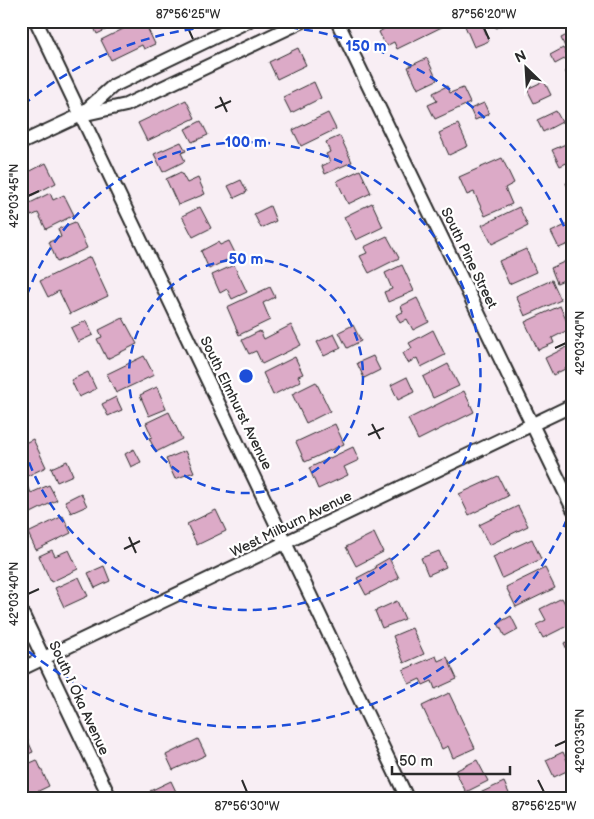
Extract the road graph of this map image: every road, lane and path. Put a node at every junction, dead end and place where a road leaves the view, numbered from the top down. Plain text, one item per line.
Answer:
1 (36, 21) edge
2 (248, 21) edge
3 (303, 21) edge
4 (337, 21) edge
5 (81, 115) junction
6 (21, 143) edge
7 (573, 405) edge
8 (533, 424) junction
9 (573, 509) edge
10 (286, 542) junction
11 (21, 611) edge
12 (44, 658) junction
13 (21, 669) edge
14 (110, 798) edge
15 (407, 798) edge

1 - 5 street, South Elmhurst Avenue
2 - 5 street
3 - 5 street
4 - 8 street, South Pine Street
5 - 6 street
5 - 10 street, South Elmhurst Avenue
7 - 8 street, West Milburn Avenue
8 - 9 street, South Pine Street
8 - 10 street, West Milburn Avenue
10 - 12 street, West Milburn Avenue
10 - 15 street, South Elmhurst Avenue
11 - 12 street, South I Oka Avenue
12 - 13 street, West Milburn Avenue
12 - 14 street, South I Oka Avenue

